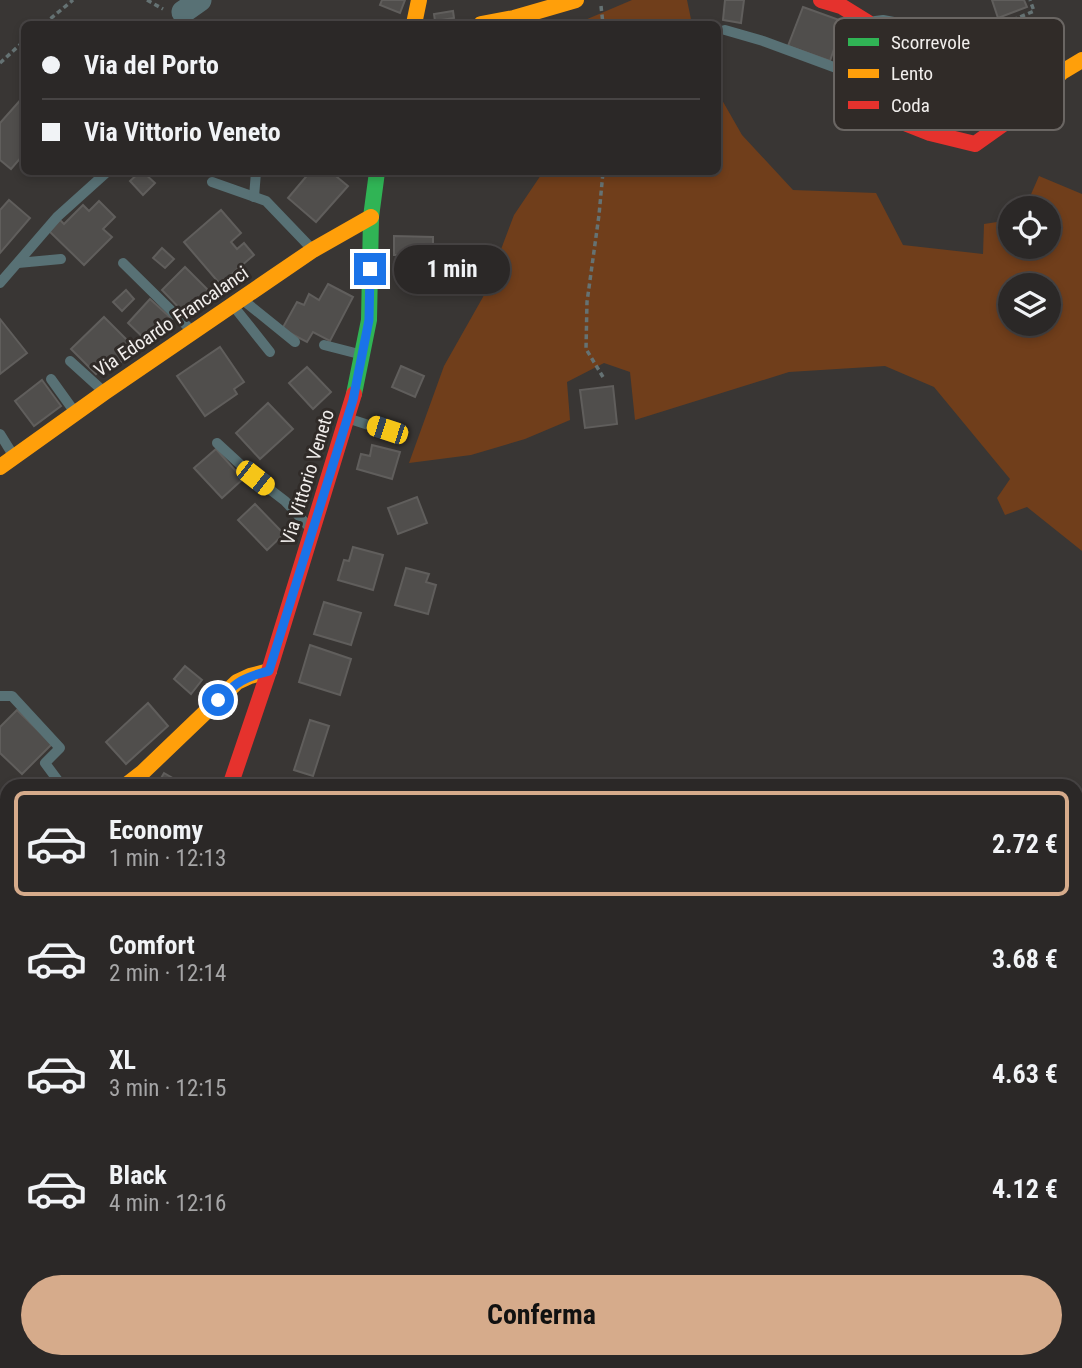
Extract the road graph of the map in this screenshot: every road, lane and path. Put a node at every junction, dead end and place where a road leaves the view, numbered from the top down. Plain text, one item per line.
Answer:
1 (73, 0) edge
2 (419, 0) edge
3 (576, 0) edge
4 (601, 0) edge
5 (821, 0) edge
6 (1030, 0) edge
7 (860, 18) edge
8 (1017, 18) edge
9 (48, 21) edge
10 (415, 21) edge
11 (498, 21) edge
12 (603, 21) edge
13 (725, 30) dead end
14 (21, 44) edge
15 (1082, 61) edge
16 (0, 63) edge
17 (834, 67) edge
18 (1064, 71) edge
19 (922, 130) edge
20 (995, 130) edge
21 (104, 175) edge
22 (256, 175) edge
23 (377, 175) edge
24 (603, 175) edge
25 (212, 182) dead end
26 (254, 197) junction
27 (371, 217) junction
28 (313, 250) junction
29 (61, 258) dead end
30 (18, 263) junction
31 (123, 263) dead end
32 (0, 283) edge
33 (237, 302) junction
34 (193, 332) junction
35 (295, 342) dead end
36 (324, 345) dead end
37 (270, 352) dead end
38 (362, 355) junction
39 (70, 361) dead end
40 (603, 377) dead end
41 (51, 379) dead end
42 (105, 392) junction
43 (76, 414) junction
44 (349, 418) junction
45 (387, 430) dead end
46 (0, 433) edge
47 (217, 443) dead end
48 (14, 457) junction
49 (0, 467) edge
50 (312, 531) junction
51 (269, 671) junction
52 (0, 696) edge
53 (57, 779) edge
54 (134, 779) edge
55 (232, 779) edge

1 - 9 path
2 - 10 street
3 - 11 street
4 - 12 path
5 - 7 street
6 - 8 path
13 - 17 lane
14 - 16 path
15 - 18 street
19 - 20 street
21 - 30 lane
22 - 26 lane
23 - 27 street, Via Vittorio Veneto
24 - 40 path
25 - 26 lane
26 - 28 lane
27 - 28 street, Via Edoardo Francalanci
27 - 38 street, Via Vittorio Veneto
28 - 33 street, Via Edoardo Francalanci
29 - 30 lane
30 - 32 lane
31 - 34 lane
33 - 34 street, Via Edoardo Francalanci
33 - 35 lane
33 - 37 lane
34 - 42 street, Via Edoardo Francalanci
36 - 38 lane
38 - 44 street, Via Vittorio Veneto
39 - 42 lane
41 - 43 lane
42 - 43 street, Via Edoardo Francalanci
43 - 48 street, Via Edoardo Francalanci
44 - 45 lane
44 - 50 street, Via Vittorio Veneto
46 - 48 lane
47 - 50 lane
48 - 49 street, Via Edoardo Francalanci
50 - 51 street, Via Vittorio Veneto
51 - 54 street
51 - 55 street, Via Vittorio Veneto
52 - 53 lane

